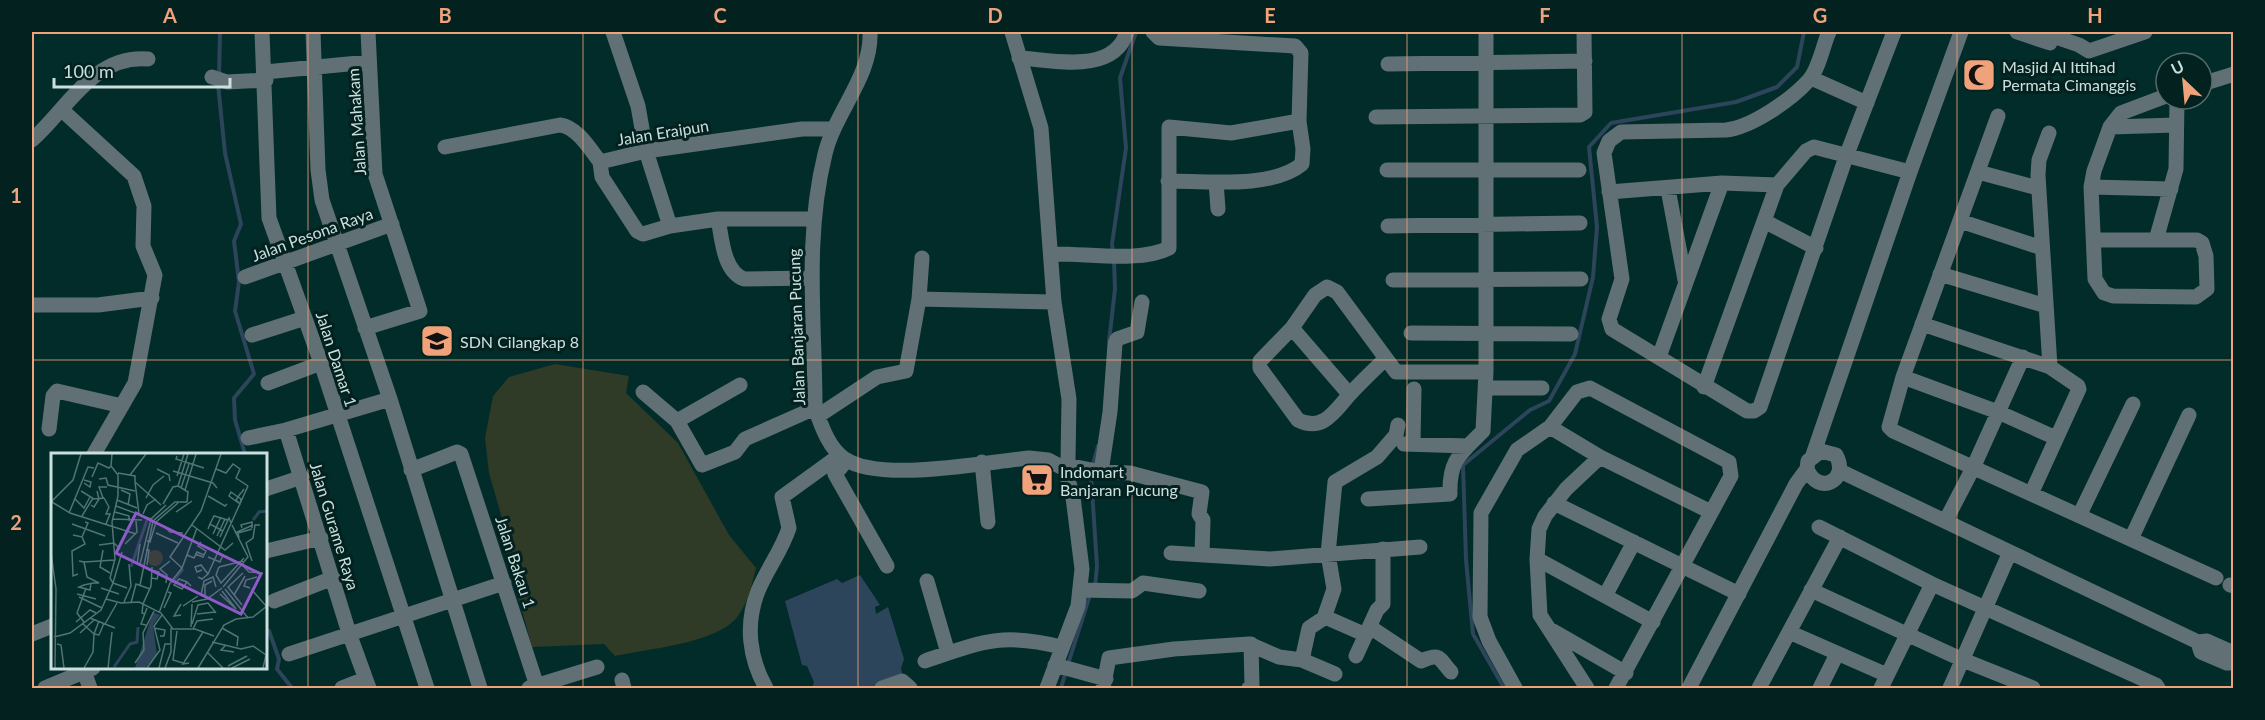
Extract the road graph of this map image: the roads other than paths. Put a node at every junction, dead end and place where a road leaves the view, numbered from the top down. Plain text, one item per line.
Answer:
1 (262, 32) edge
2 (314, 32) edge
3 (368, 32) edge
4 (614, 32) edge
5 (870, 32) edge
6 (1012, 32) edge
7 (1126, 32) edge
8 (1153, 32) edge
9 (1486, 32) edge
10 (1584, 32) edge
11 (1829, 32) edge
12 (1894, 32) edge
13 (1961, 32) edge
14 (2017, 32) edge
15 (2041, 32) edge
16 (2145, 32) edge
17 (1206, 36) edge
18 (2082, 48) junction
19 (1019, 58) junction
20 (148, 59) dead end
21 (1585, 61) junction
22 (369, 62) junction
23 (1486, 62) junction
24 (1388, 64) dead end
25 (315, 68) junction
26 (2234, 74) edge
27 (265, 76) junction
28 (1811, 78) junction
29 (219, 79) dead end
30 (2214, 80) edge
31 (2154, 101) edge
32 (1867, 104) junction
33 (62, 110) junction
34 (2177, 111) edge
35 (1486, 116) junction
36 (1998, 116) dead end
37 (1376, 117) dead end
38 (1299, 121) junction
39 (2176, 125) junction
40 (2110, 127) junction
41 (833, 129) junction
42 (2049, 133) dead end
43 (32, 140) edge
44 (445, 147) dead end
45 (646, 151) junction
46 (1847, 154) junction
47 (600, 162) junction
48 (1387, 170) dead end
49 (1486, 170) junction
50 (1579, 170) dead end
51 (1910, 172) junction
52 (1978, 172) junction
53 (1168, 181) junction
54 (1216, 182) junction
55 (1722, 183) junction
56 (1778, 185) junction
57 (2038, 188) junction
58 (2091, 188) junction
59 (1668, 189) junction
60 (2171, 189) junction
61 (1609, 192) junction
62 (1218, 209) dead end
63 (718, 219) junction
64 (812, 219) junction
65 (1764, 221) junction
66 (1960, 221) junction
67 (392, 224) junction
68 (1486, 224) junction
69 (1580, 224) dead end
70 (670, 226) junction
71 (1388, 226) dead end
72 (2094, 240) junction
73 (2156, 240) junction
74 (338, 244) junction
75 (1816, 248) junction
76 (2042, 248) junction
77 (1052, 254) junction
78 (922, 258) dead end
79 (284, 263) junction
80 (1940, 274) junction
81 (245, 277) dead end
82 (812, 278) junction
83 (1486, 278) junction
84 (1581, 279) dead end
85 (1394, 280) dead end
86 (1685, 280) junction
87 (152, 298) junction
88 (919, 300) junction
89 (1054, 302) junction
90 (1142, 302) dead end
91 (32, 305) edge
92 (2046, 306) junction
93 (305, 318) junction
94 (1923, 324) junction
95 (365, 328) junction
96 (1292, 328) junction
97 (1411, 333) dead end
98 (1486, 334) junction
99 (1571, 334) dead end
100 (252, 335) dead end
101 (1659, 357) junction
102 (2023, 357) junction
103 (1385, 359) junction
104 (321, 363) junction
105 (2050, 367) junction
106 (1903, 377) junction
107 (1486, 380) junction
108 (268, 383) dead end
109 (740, 386) dead end
110 (1704, 387) junction
111 (1542, 388) dead end
112 (1414, 389) dead end
113 (643, 392) dead end
114 (1349, 394) junction
115 (390, 399) junction
116 (2133, 404) dead end
117 (122, 406) junction
118 (816, 412) junction
119 (1998, 412) junction
120 (337, 415) junction
121 (2189, 415) dead end
122 (676, 421) junction
123 (1398, 425) dead end
124 (1550, 427) junction
125 (49, 429) dead end
126 (286, 430) junction
127 (248, 438) dead end
128 (2056, 438) junction
129 (1468, 446) junction
130 (95, 453) edge
131 (1600, 457) junction
132 (843, 458) junction
133 (982, 462) junction
134 (1810, 462) junction
135 (1066, 467) junction
136 (1972, 468) junction
137 (411, 470) junction
138 (1095, 470) junction
139 (1840, 471) junction
140 (302, 477) junction
141 (267, 489) edge
142 (2031, 494) junction
143 (1368, 499) dead end
144 (1554, 503) junction
145 (1711, 512) junction
146 (2080, 514) junction
147 (1946, 520) junction
148 (987, 522) dead end
149 (1819, 526) dead end
150 (1839, 537) junction
151 (321, 538) junction
152 (2131, 539) junction
153 (1634, 542) junction
154 (1420, 547) dead end
155 (1383, 549) junction
156 (267, 551) edge
157 (2010, 552) junction
158 (1171, 553) dead end
159 (1328, 554) junction
160 (1202, 555) junction
161 (1536, 560) junction
162 (1683, 565) junction
163 (887, 566) dead end
164 (333, 578) junction
165 (927, 581) dead end
166 (2226, 583) edge
167 (504, 584) junction
168 (1932, 584) junction
169 (1811, 590) junction
170 (1090, 591) junction
171 (1199, 591) dead end
172 (1739, 594) junction
173 (1605, 596) junction
174 (274, 601) dead end
175 (454, 601) junction
176 (1987, 610) junction
177 (403, 615) junction
178 (1325, 617) junction
179 (1653, 622) junction
180 (51, 626) edge
181 (1551, 629) junction
182 (1368, 631) junction
183 (1790, 632) junction
184 (349, 633) junction
185 (32, 634) edge
186 (1908, 635) junction
187 (2198, 642) junction
188 (1251, 644) junction
189 (1061, 646) junction
190 (948, 653) junction
191 (2234, 653) edge
192 (289, 654) dead end
193 (1837, 654) junction
194 (1356, 656) dead end
195 (1302, 660) junction
196 (1963, 660) junction
197 (925, 661) dead end
198 (2234, 663) edge
199 (1055, 665) junction
200 (597, 667) dead end
201 (88, 669) edge
202 (1450, 672) dead end
203 (1626, 673) junction
204 (1335, 675) dead end
205 (1884, 682) edge
206 (367, 684) edge
207 (1105, 684) edge
208 (533, 687) edge
209 (2027, 687) edge
210 (45, 688) edge
211 (90, 688) edge
212 (342, 688) edge
213 (427, 688) edge
214 (480, 688) edge
215 (766, 688) edge
216 (882, 688) edge
217 (910, 688) edge
218 (1047, 688) edge
219 (1249, 688) edge
220 (1515, 688) edge
221 (1587, 688) edge
222 (1616, 688) edge
223 (1689, 688) edge
224 (1759, 688) edge
225 (1820, 688) edge
226 (1950, 688) edge
227 (2158, 688) edge

1 - 27 street, Jalan Damar 1
2 - 25 street
3 - 22 street, Jalan Mahakam
4 - 45 street
5 - 41 street, Jalan Banjaran Pucung
6 - 19 street
7 - 19 street
8 - 17 street
9 - 23 street
10 - 21 street
11 - 28 street
12 - 32 street
13 - 51 street
14 - 18 street
15 - 18 street
16 - 18 street
17 - 38 street
19 - 77 street
20 - 33 street
21 - 23 street
21 - 35 street
22 - 25 street
22 - 67 street, Jalan Mahakam
23 - 24 street
23 - 35 street
25 - 27 street
25 - 74 street
26 - 30 street
27 - 29 street
27 - 79 street, Jalan Damar 1
28 - 32 street
28 - 61 street
31 - 40 street
32 - 46 street
33 - 43 street
33 - 87 street
34 - 39 street
35 - 37 street
35 - 49 street
36 - 52 street
38 - 53 street
38 - 54 street
39 - 40 street
39 - 60 street
40 - 58 street
41 - 45 street, Jalan Eraipun
41 - 64 street, Jalan Banjaran Pucung
42 - 57 street
44 - 47 street, Jalan Eraipun
45 - 47 street, Jalan Eraipun
45 - 70 street
46 - 51 street
46 - 56 street
46 - 75 street
47 - 70 street
48 - 49 street
49 - 50 street
49 - 68 street
51 - 134 street
52 - 57 street
52 - 66 street
53 - 54 street
53 - 77 street
54 - 62 street
55 - 56 street
55 - 59 street
55 - 86 street
56 - 65 street
57 - 76 street
58 - 60 street
58 - 72 street
59 - 61 street
59 - 86 street
60 - 73 street
61 - 101 street
63 - 64 street
63 - 70 street
63 - 82 street
64 - 82 street, Jalan Banjaran Pucung
65 - 75 street
65 - 110 street
66 - 76 street
66 - 80 street
67 - 74 street, Jalan Pesona Raya
67 - 95 street, Jalan Mahakam
68 - 69 street
68 - 71 street
68 - 83 street
72 - 73 street
72 - 73 street
74 - 79 street, Jalan Pesona Raya
74 - 95 street
75 - 110 street
76 - 92 street
77 - 89 street
78 - 88 street
79 - 81 street, Jalan Pesona Raya
79 - 93 street, Jalan Damar 1
80 - 92 street
80 - 94 street
82 - 118 street, Jalan Banjaran Pucung
83 - 84 street
83 - 85 street
83 - 98 street
86 - 101 street
87 - 91 street
87 - 117 street
88 - 89 street
88 - 118 street
89 - 135 street
90 - 138 street
92 - 105 street
93 - 100 street
93 - 104 street, Jalan Damar 1
94 - 102 street
94 - 106 street
95 - 115 street
96 - 103 street
96 - 114 street
96 - 114 street
97 - 98 street
98 - 99 street
98 - 107 street
101 - 110 street
102 - 105 street
102 - 119 street
103 - 107 street
103 - 114 street
104 - 108 street
104 - 120 street, Jalan Damar 1
105 - 128 street
106 - 119 street
106 - 136 street
107 - 111 street
107 - 129 street
109 - 122 street
112 - 129 street
113 - 122 street
115 - 120 street
115 - 137 street
116 - 146 street
117 - 125 street
117 - 130 street
118 - 122 street
118 - 132 street, Jalan Banjaran Pucung
119 - 128 street
119 - 136 street
120 - 126 street
120 - 177 street, Jalan Damar 1
121 - 152 street
123 - 159 street
124 - 131 street
124 - 145 street
124 - 220 street
126 - 127 street
126 - 140 street, Jalan Gurame Raya
128 - 142 street
129 - 143 street
131 - 144 street
131 - 145 street
132 - 133 street
132 - 163 street
132 - 215 street
133 - 135 street
133 - 148 street
134 - 139 street
134 - 139 street
134 - 172 street
135 - 138 street
135 - 170 street
136 - 142 street
136 - 147 street
137 - 167 street, Jalan Bakau 1
137 - 175 street
138 - 160 street
139 - 147 street
140 - 141 street
140 - 151 street, Jalan Gurame Raya
142 - 146 street
144 - 153 street
144 - 161 street
145 - 162 street
146 - 152 street
147 - 157 street
149 - 150 street
150 - 168 street
150 - 169 street
151 - 156 street
151 - 164 street, Jalan Gurame Raya
152 - 166 street
153 - 162 street
153 - 173 street
154 - 155 street
155 - 159 street
155 - 182 street
157 - 176 street
157 - 187 street
158 - 160 street
159 - 160 street
159 - 178 street
161 - 173 street
161 - 181 street
162 - 172 street
162 - 179 street
164 - 174 street
164 - 184 street, Jalan Gurame Raya
165 - 190 street
167 - 175 street
167 - 208 street, Jalan Bakau 1
168 - 176 street
168 - 186 street
169 - 183 street
169 - 186 street
170 - 171 street
170 - 189 street
172 - 223 street
173 - 179 street
175 - 177 street
175 - 214 street
176 - 196 street
176 - 227 street
177 - 184 street
177 - 213 street, Jalan Damar 1
178 - 182 street
178 - 195 street
179 - 203 street
180 - 185 street
181 - 203 street
181 - 221 street
182 - 194 street
182 - 202 street
183 - 193 street
183 - 224 street
184 - 192 street
184 - 206 street, Jalan Gurame Raya
186 - 196 street
186 - 205 street
187 - 191 street
187 - 198 street
188 - 195 street
188 - 207 street
188 - 219 street
189 - 190 street
189 - 199 street
190 - 197 street
193 - 205 street
193 - 225 street
195 - 204 street
196 - 209 street
196 - 226 street
199 - 207 street
199 - 218 street
200 - 208 street
201 - 210 street
201 - 211 street
203 - 222 street
206 - 212 street
216 - 217 street

